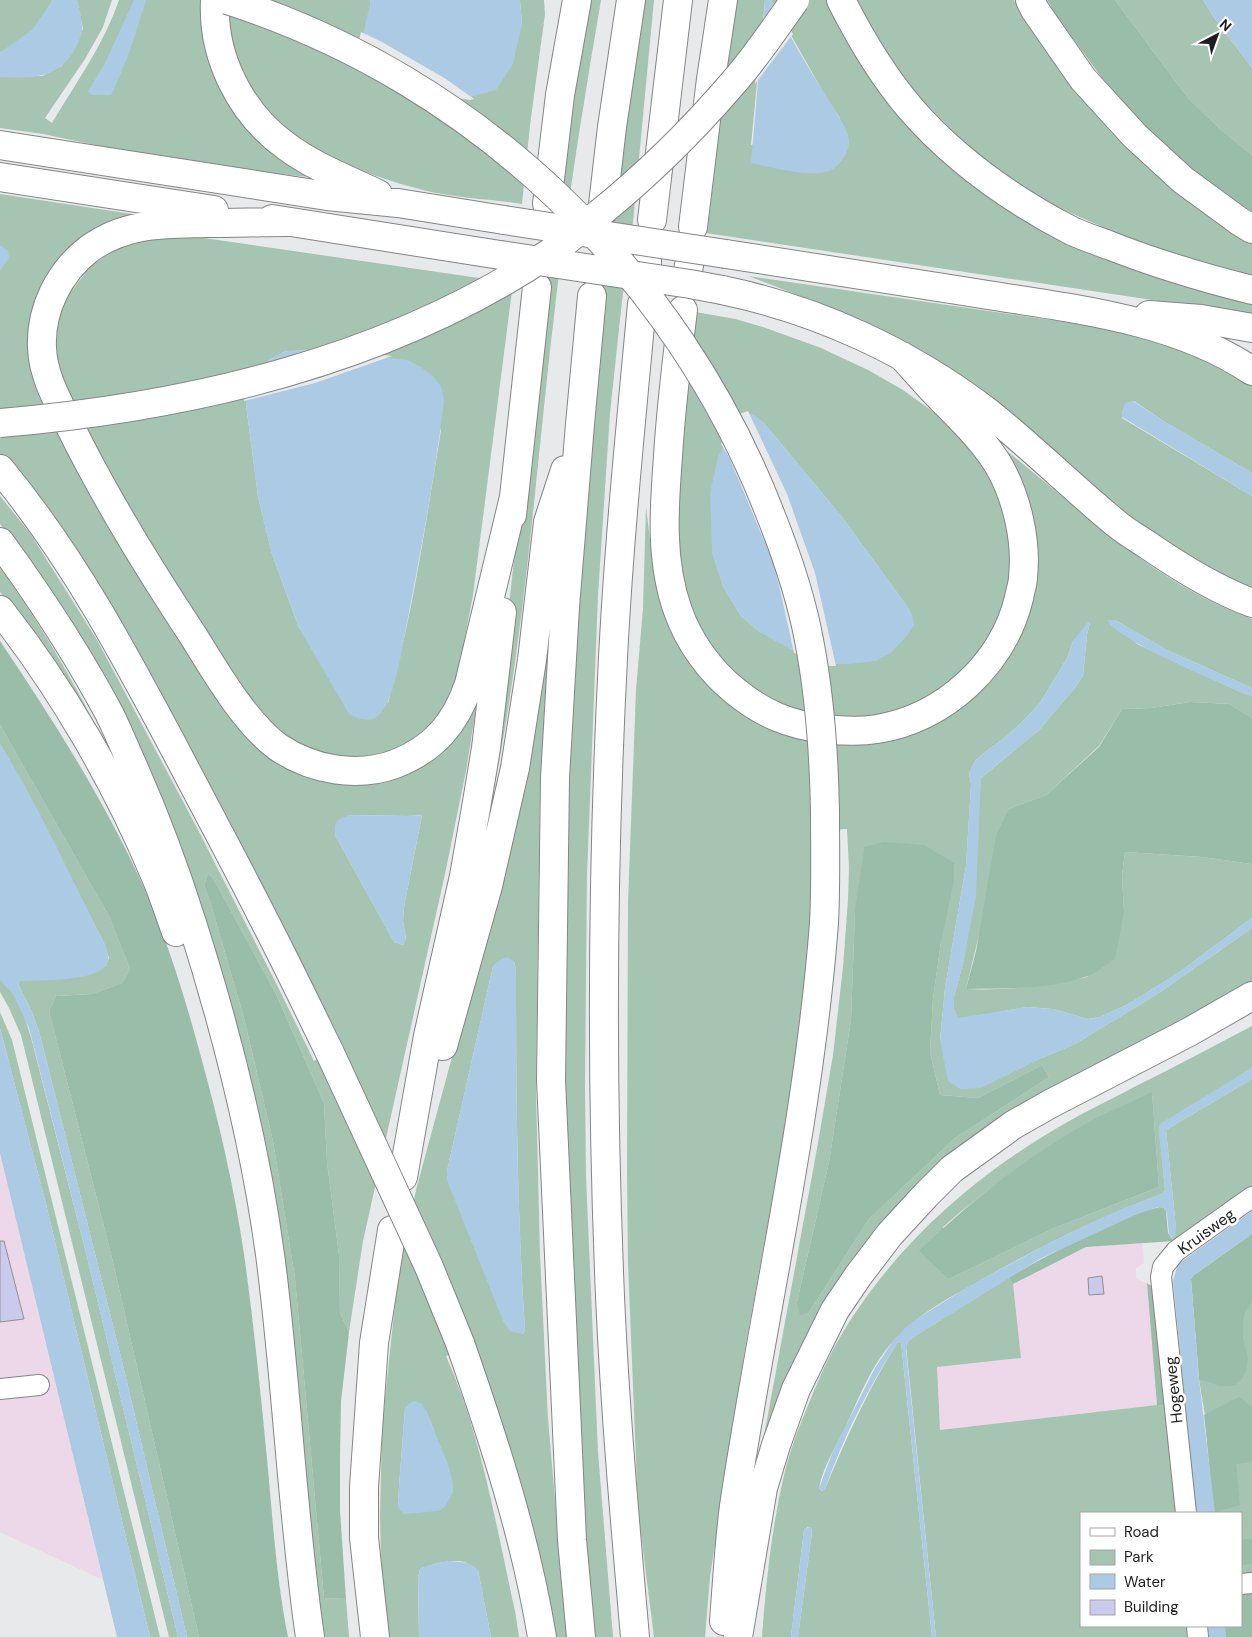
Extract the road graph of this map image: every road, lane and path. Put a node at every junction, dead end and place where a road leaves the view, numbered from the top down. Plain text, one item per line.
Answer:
1 (215, 0) edge
2 (227, 0) edge
3 (557, 0) edge
4 (577, 0) edge
5 (631, 0) edge
6 (678, 0) edge
7 (688, 0) edge
8 (723, 0) edge
9 (795, 0) edge
10 (841, 0) edge
11 (1030, 0) edge
12 (560, 95) junction
13 (666, 100) junction
14 (0, 145) edge
15 (0, 177) edge
16 (398, 203) junction
17 (547, 204) dead end
18 (602, 213) dead end
19 (289, 222) junction
20 (693, 227) dead end
21 (1252, 229) edge
22 (647, 253) junction
23 (536, 287) dead end
24 (1252, 290) edge
25 (592, 296) dead end
26 (642, 304) dead end
27 (1073, 308) junction
28 (683, 310) dead end
29 (1252, 328) edge
30 (902, 356) junction
31 (1252, 371) edge
32 (0, 423) edge
33 (580, 424) junction
34 (0, 469) edge
35 (514, 497) junction
36 (0, 542) edge
37 (1252, 603) edge
38 (0, 610) edge
39 (1252, 996) edge
40 (1252, 1013) edge
41 (1110, 1072) junction
42 (251, 1145) junction
43 (1252, 1197) edge
44 (392, 1230) dead end
45 (1163, 1267) joint
46 (39, 1385) dead end
47 (0, 1389) edge
48 (1186, 1512) edge
49 (310, 1637) edge
50 (375, 1637) edge
51 (542, 1637) edge
52 (581, 1637) edge
53 (635, 1637) edge
54 (722, 1637) edge
55 (738, 1637) edge

1 - 16 highway
2 - 54 highway, bridge
3 - 12 highway
4 - 12 highway
5 - 18 highway
6 - 13 highway
7 - 13 highway
8 - 20 highway
9 - 32 highway, bridge
10 - 24 highway
11 - 21 highway
12 - 17 highway
13 - 22 highway
14 - 16 highway
15 - 19 highway
16 - 22 highway, bridge
19 - 22 highway, bridge
19 - 35 highway
22 - 27 highway, bridge
22 - 30 highway, bridge
23 - 35 highway
25 - 33 highway
26 - 53 highway
27 - 29 highway
27 - 31 highway
28 - 30 highway
30 - 37 highway
33 - 35 highway
33 - 52 highway
34 - 51 highway, bridge
36 - 42 highway
38 - 42 highway
39 - 41 highway
40 - 41 highway
41 - 55 highway
42 - 49 highway
43 - 45 street, Kruisweg
44 - 50 highway
45 - 48 street, Hogeweg
46 - 47 street

